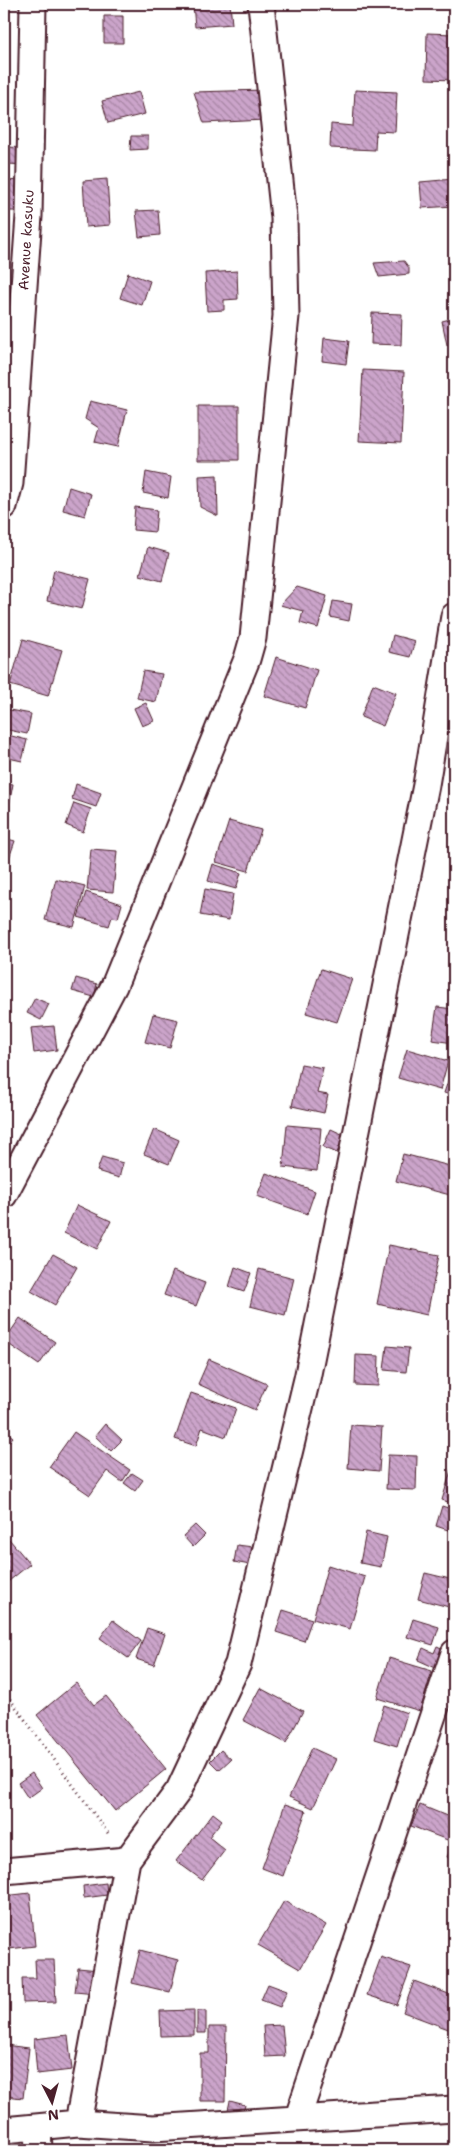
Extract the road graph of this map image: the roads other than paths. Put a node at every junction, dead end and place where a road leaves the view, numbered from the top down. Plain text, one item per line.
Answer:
1 (33, 4) edge
2 (261, 4) edge
3 (4, 506) edge
4 (454, 616) edge
5 (4, 1195) edge
6 (454, 1653) edge
7 (127, 1860) junction
8 (4, 1871) edge
9 (454, 2109) edge
10 (298, 2117) junction
11 (78, 2123) junction
12 (4, 2130) edge
13 (38, 2138) edge

1 - 3 street, Avenue kasuku
2 - 5 street
4 - 7 street
6 - 10 street
7 - 8 street
7 - 11 street
9 - 10 street
10 - 11 street
11 - 13 street
12 - 13 street

